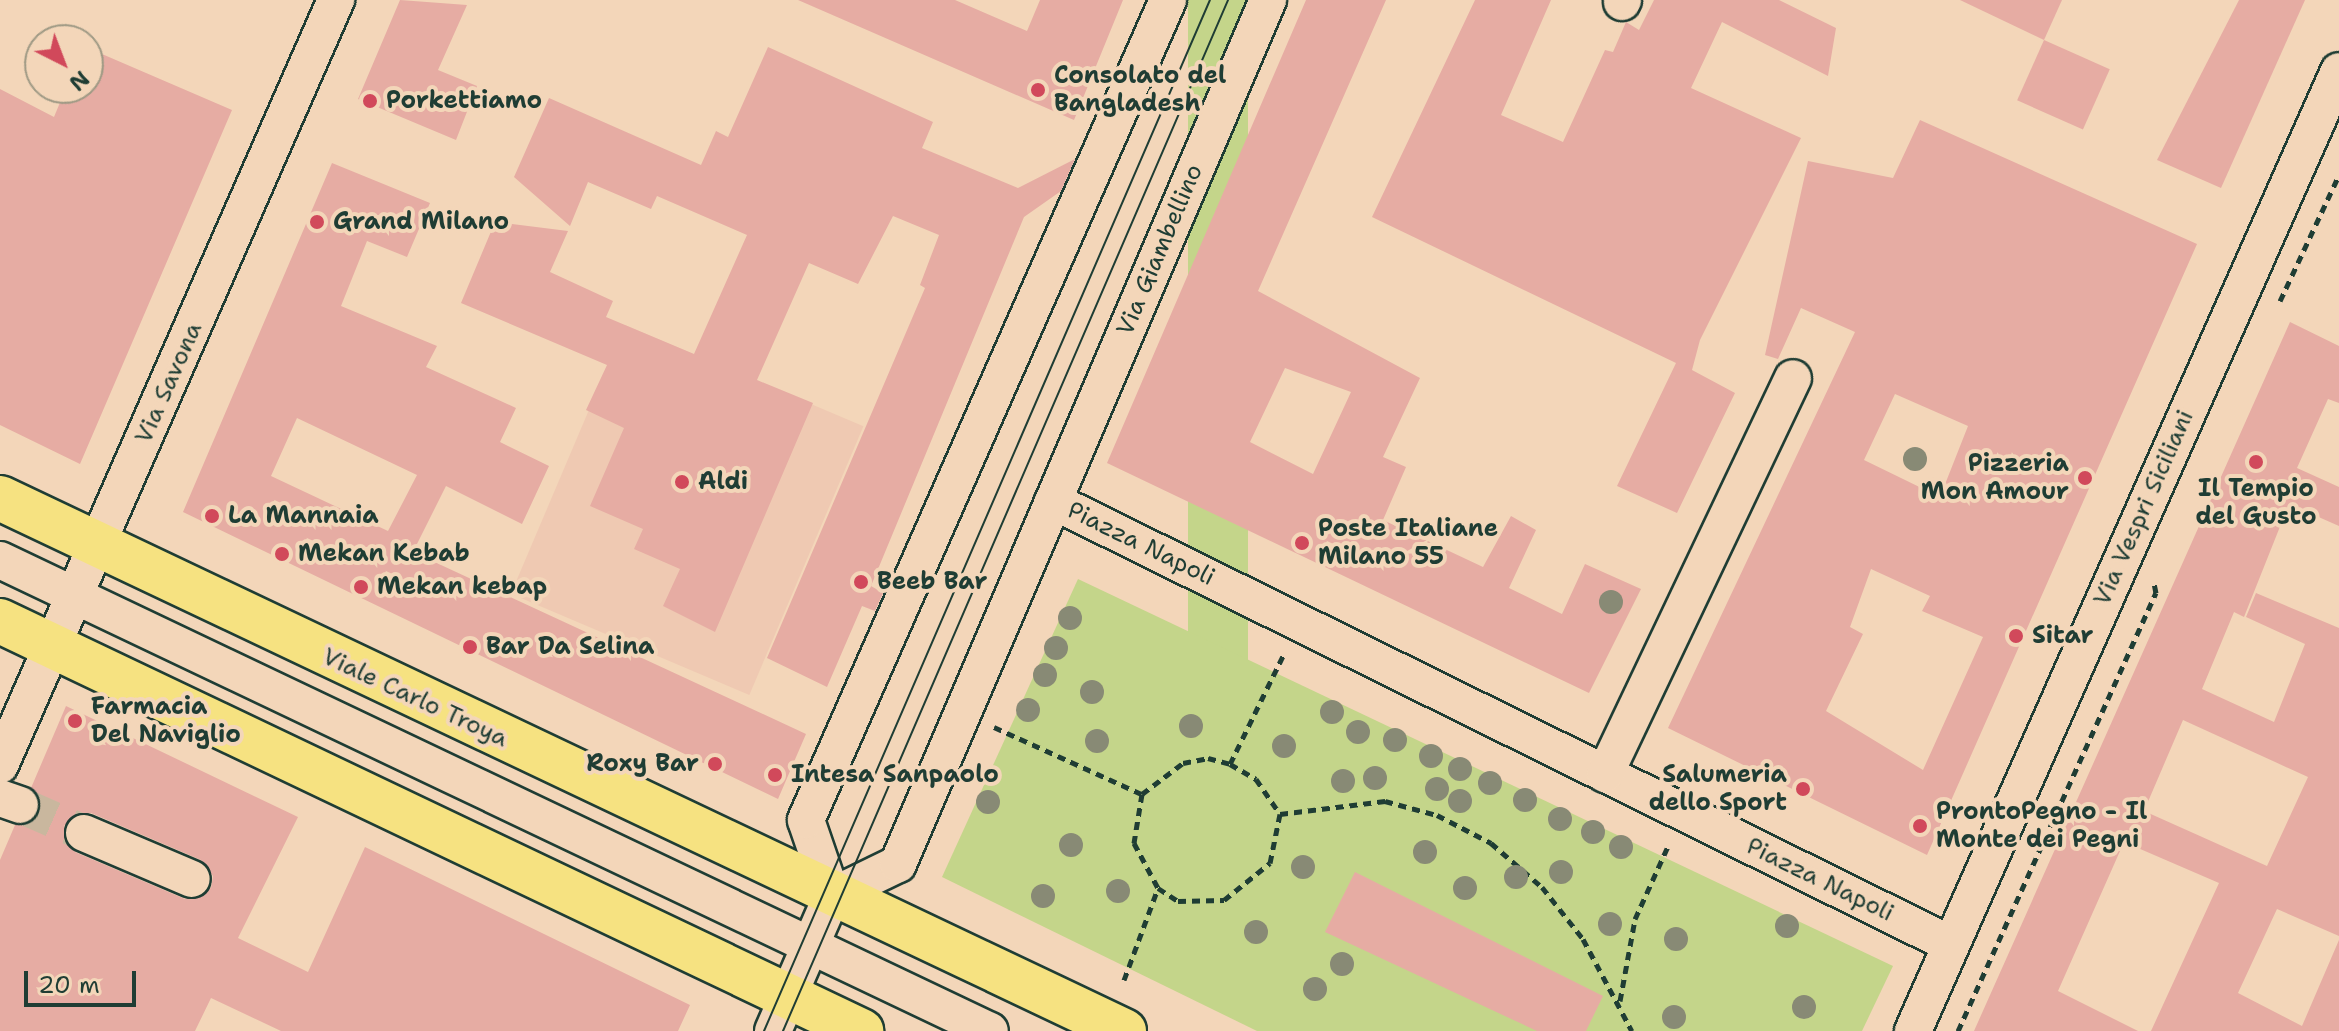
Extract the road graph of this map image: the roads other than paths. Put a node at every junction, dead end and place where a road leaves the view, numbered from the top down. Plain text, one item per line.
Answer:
1 (336, 0) edge
2 (1168, 0) edge
3 (1268, 0) edge
4 (2339, 71) edge
5 (1793, 378) dead end
6 (0, 498) edge
7 (1053, 501) junction
8 (99, 548) junction
9 (0, 560) edge
10 (75, 597) junction
11 (0, 621) edge
12 (51, 646) junction
13 (0, 765) edge
14 (1605, 774) junction
15 (84, 833) tunnel mouth
16 (192, 879) dead end
17 (832, 896) junction
18 (1950, 944) junction
19 (810, 946) junction
20 (781, 1014) edge
21 (861, 1031) edge
22 (990, 1031) edge
23 (1124, 1031) edge
24 (1913, 1031) edge

1 - 8 street, Via Savona
2 - 17 street
3 - 7 street, Via Giambellino
4 - 18 street, Via Vespri Siciliani
5 - 14 street
6 - 8 main road, Viale Carlo Troya
7 - 14 street, Piazza Napoli
7 - 17 street, Piazza Napoli
8 - 10 street, Via Savona
8 - 17 main road, Viale Carlo Troya
9 - 10 street
10 - 12 street, Via Savona
10 - 19 street
11 - 12 main road
12 - 13 street, Via Savona
12 - 20 main road
14 - 18 street, Piazza Napoli
15 - 16 street
17 - 19 street
17 - 23 main road
18 - 24 street
19 - 20 street
19 - 22 street
20 - 21 main road

